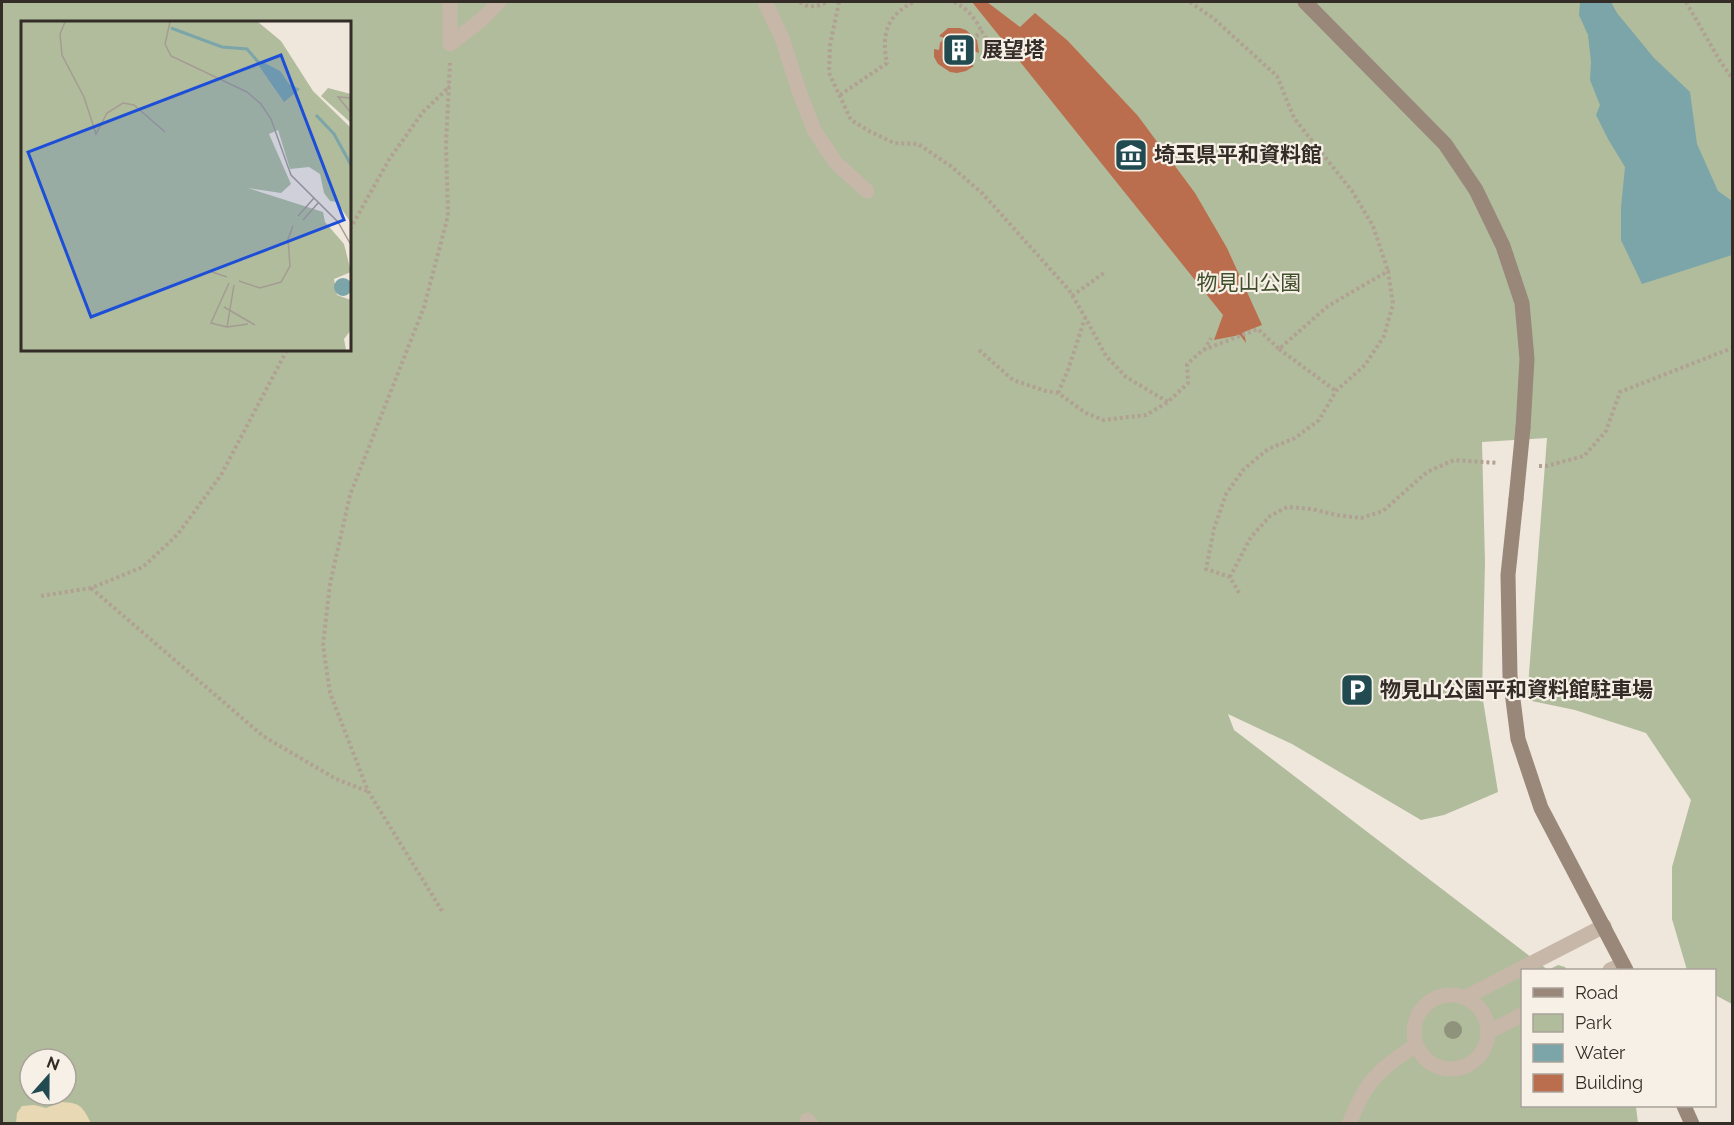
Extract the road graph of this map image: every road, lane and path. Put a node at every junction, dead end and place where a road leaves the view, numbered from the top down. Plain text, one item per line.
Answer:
1 (450, 2) edge
2 (499, 2) edge
3 (765, 2) edge
4 (801, 2) edge
5 (828, 2) edge
6 (839, 2) edge
7 (914, 2) edge
8 (954, 2) edge
9 (1190, 2) edge
10 (1305, 2) edge
11 (1686, 2) edge
12 (982, 32) junction
13 (976, 36) dead end
14 (450, 44) junction
15 (1012, 51) dead end
16 (1732, 78) edge
17 (450, 86) junction
18 (840, 95) junction
19 (867, 191) dead end
20 (351, 227) edge
21 (1388, 271) junction
22 (1104, 273) dead end
23 (1072, 296) junction
24 (1086, 317) junction
25 (1211, 338) dead end
26 (1732, 348) edge
27 (1279, 349) junction
28 (979, 350) dead end
29 (1203, 350) junction
30 (286, 351) edge
31 (1336, 391) junction
32 (1058, 393) junction
33 (1168, 402) junction
34 (1500, 463) dead end
35 (1534, 466) dead end
36 (1230, 577) junction
37 (91, 588) junction
38 (1239, 593) dead end
39 (41, 596) dead end
40 (368, 791) junction
41 (442, 911) dead end
42 (1604, 926) junction
43 (1620, 968) edge
44 (1466, 997) junction
45 (1521, 1016) edge
46 (1488, 1032) junction
47 (1416, 1045) junction
48 (1684, 1107) edge
49 (1349, 1124) edge
50 (1692, 1124) edge

1 - 14 lane
2 - 14 lane
3 - 19 lane
4 - 5 path
6 - 18 path
7 - 18 path
8 - 12 path
9 - 21 path
10 - 42 street, bridge
11 - 16 path
12 - 13 path
12 - 15 path
14 - 17 path
17 - 20 path
17 - 40 path
18 - 23 path
21 - 27 path
21 - 31 path
22 - 23 path
23 - 24 path
24 - 32 path
24 - 33 path
25 - 29 path
26 - 35 path
27 - 29 path
27 - 31 path
28 - 32 path
29 - 33 path
30 - 37 path
31 - 36 path
32 - 33 path
34 - 36 path
36 - 38 path
37 - 39 path
37 - 40 path
40 - 41 path
42 - 43 street
42 - 44 lane
44 - 46 lane
44 - 47 lane
45 - 46 lane
46 - 47 lane
47 - 49 lane
48 - 50 street

